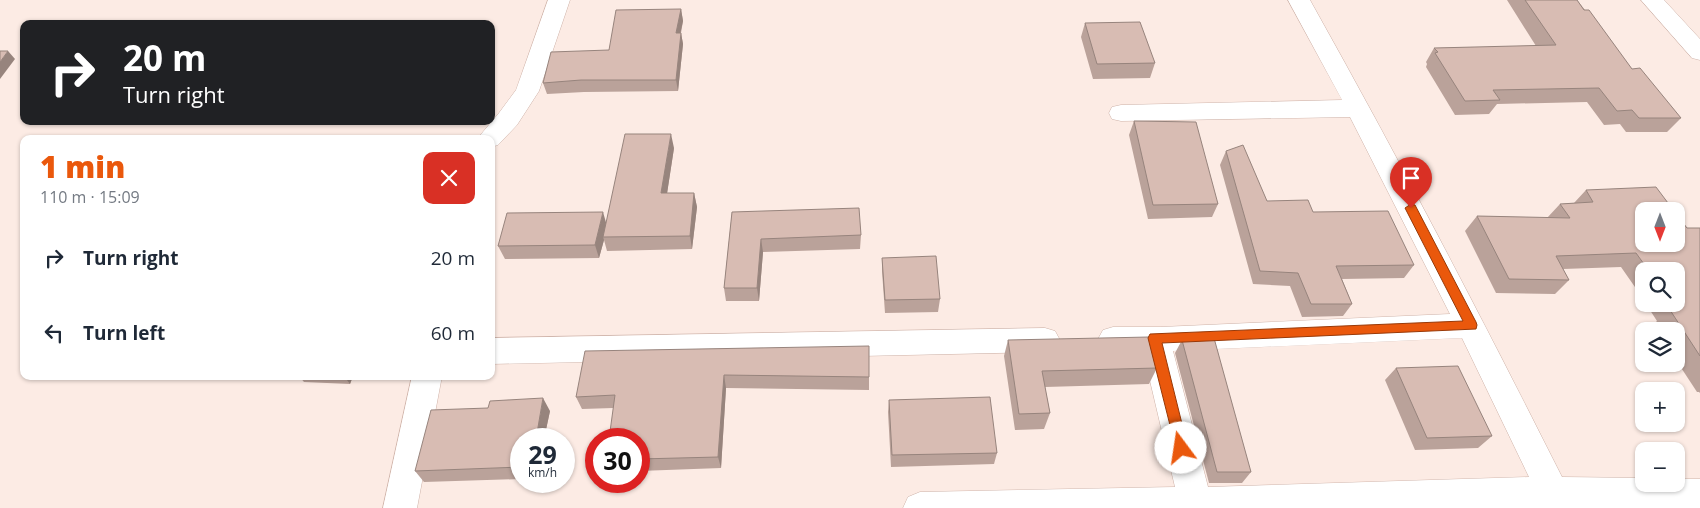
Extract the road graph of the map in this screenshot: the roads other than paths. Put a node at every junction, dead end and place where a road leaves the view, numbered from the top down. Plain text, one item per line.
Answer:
1 (560, 0) edge
2 (1299, 0) edge
3 (1652, 0) edge
4 (1700, 54) edge
5 (1359, 108) junction
6 (1121, 113) dead end
7 (494, 135) edge
8 (1471, 325) junction
9 (1154, 338) junction
10 (495, 351) edge
11 (425, 380) edge
12 (1553, 492) junction
13 (1700, 495) edge
14 (1194, 503) junction
15 (1132, 505) edge
16 (400, 508) edge
17 (920, 508) edge

1 - 7 street
2 - 5 street
3 - 4 street
5 - 6 street
5 - 8 street
8 - 9 street
8 - 12 street
9 - 10 street
9 - 14 street
11 - 16 street
12 - 13 street
12 - 14 street
14 - 15 street
15 - 17 street

